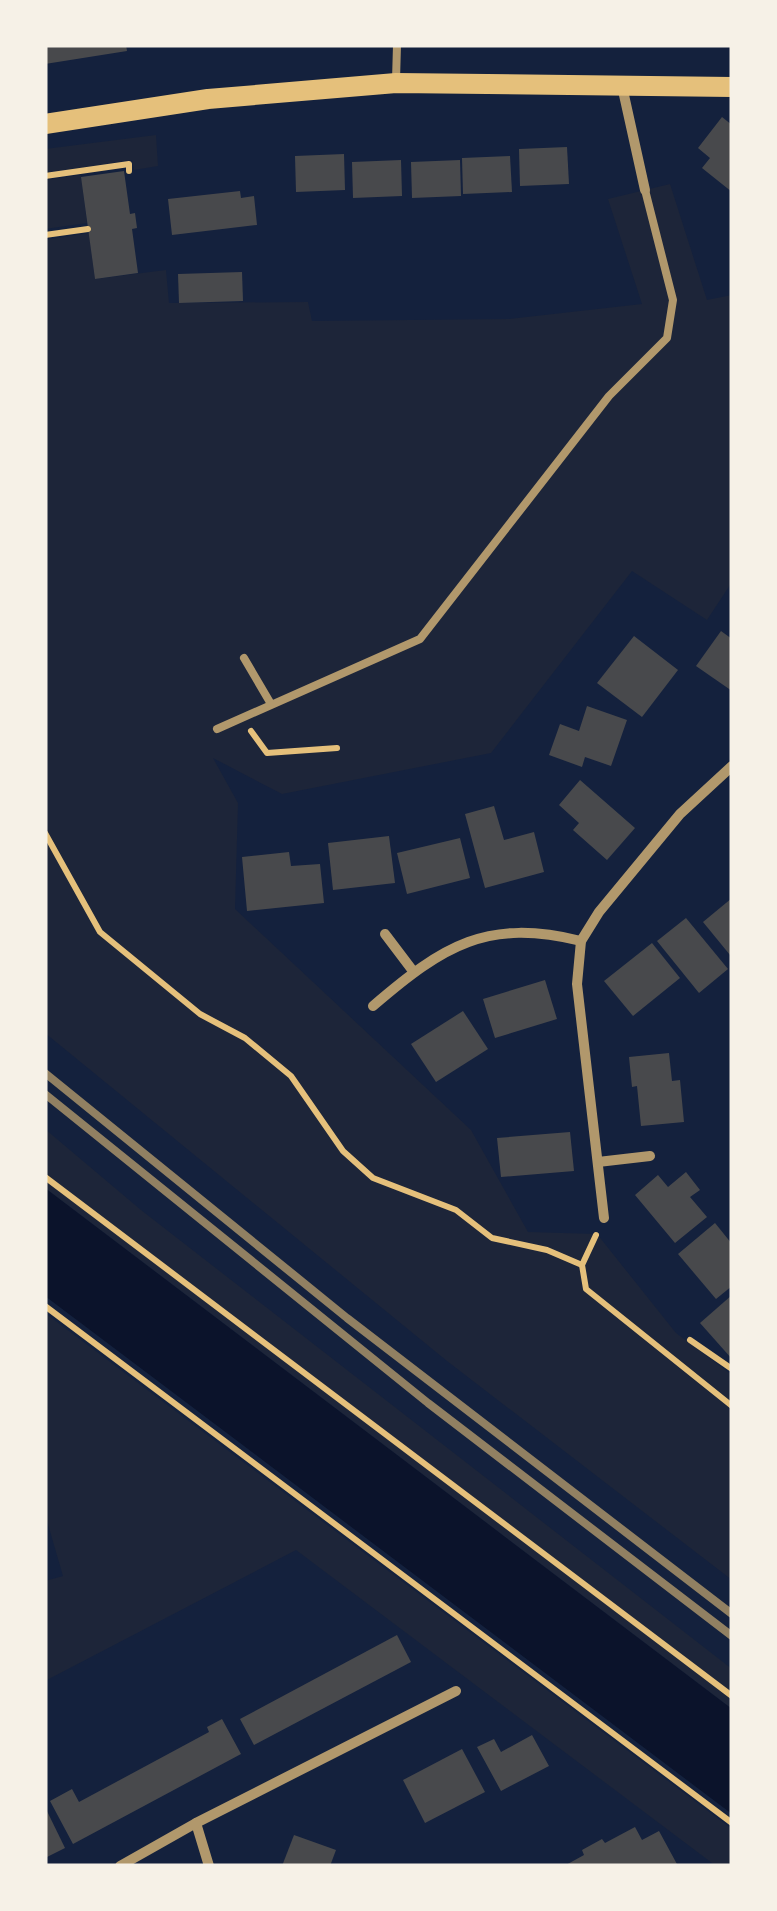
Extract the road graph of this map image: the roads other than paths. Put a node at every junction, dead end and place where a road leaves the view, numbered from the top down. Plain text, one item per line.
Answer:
1 (397, 45) edge
2 (396, 82) junction
3 (622, 86) junction
4 (732, 87) edge
5 (45, 124) edge
6 (645, 190) joint
7 (244, 658) dead end
8 (271, 704) junction
9 (217, 729) dead end
10 (732, 766) edge
11 (385, 934) dead end
12 (582, 942) junction
13 (413, 971) junction
14 (374, 1006) dead end
15 (650, 1156) dead end
16 (598, 1162) junction
17 (604, 1218) road end
18 (456, 1691) dead end
19 (196, 1823) junction
20 (120, 1866) edge
21 (209, 1866) edge

1 - 2 lane
2 - 3 main road
2 - 5 main road
3 - 4 main road
3 - 6 street
6 - 8 lane
7 - 8 lane
8 - 9 lane
10 - 12 street
11 - 13 street
12 - 13 street
12 - 16 street
13 - 14 street
15 - 16 street
16 - 17 street
18 - 19 street
19 - 20 street
19 - 21 street

